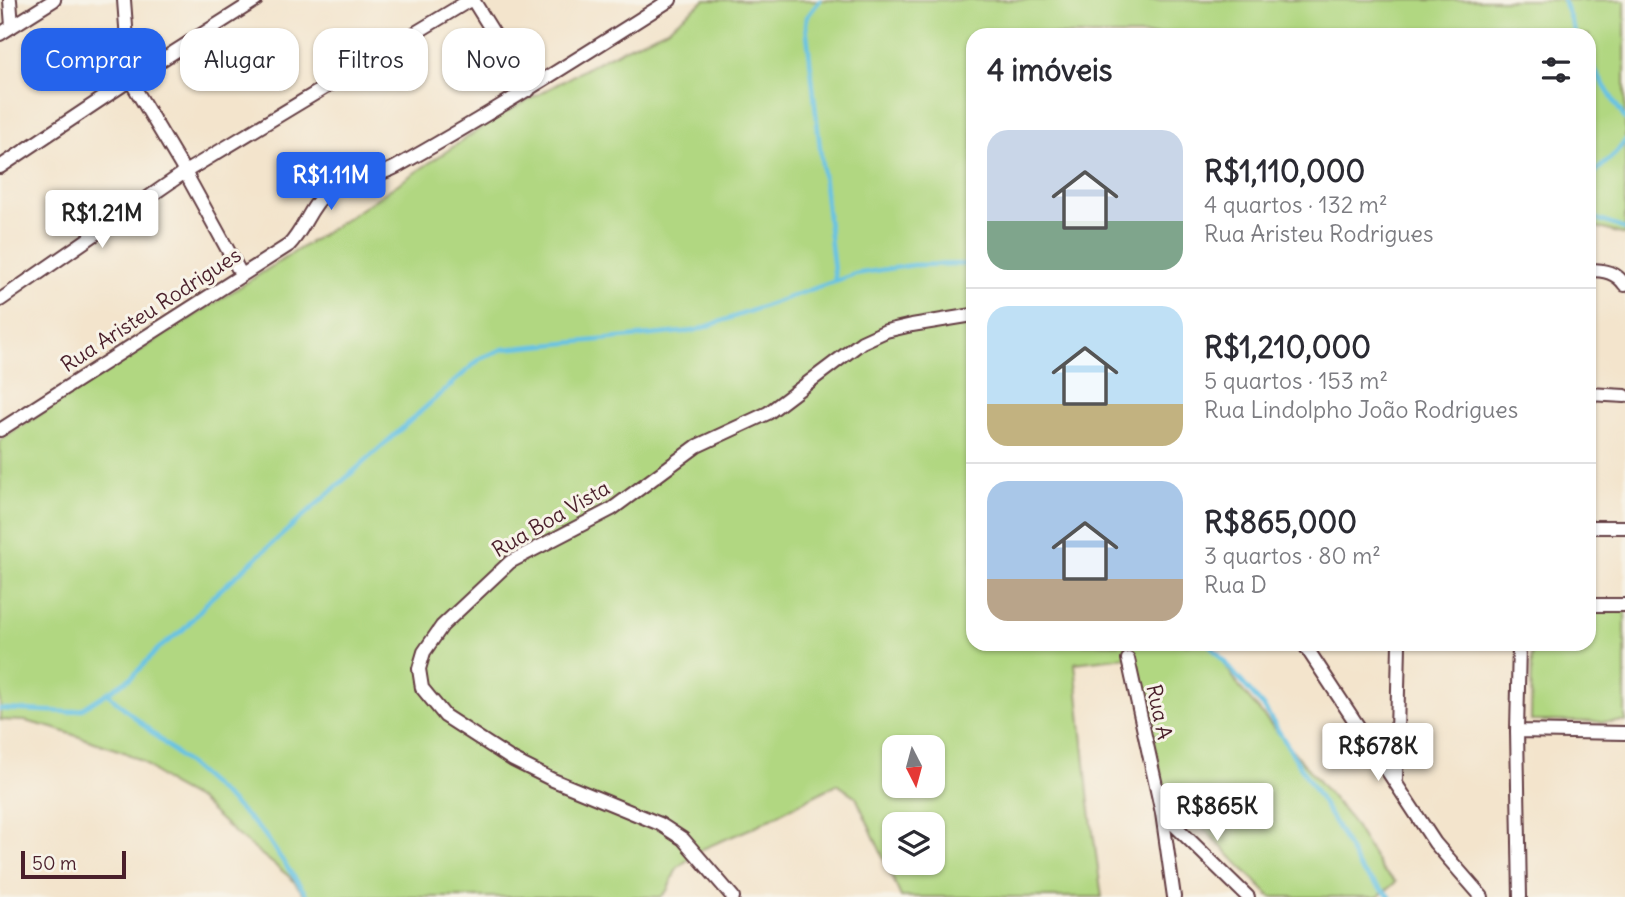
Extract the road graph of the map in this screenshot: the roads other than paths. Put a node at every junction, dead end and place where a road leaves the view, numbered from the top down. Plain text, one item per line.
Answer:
1 (10, 0) edge
2 (54, 0) edge
3 (124, 0) edge
4 (257, 0) edge
5 (472, 0) edge
6 (670, 0) edge
7 (12, 26) junction
8 (126, 28) edge
9 (490, 28) edge
10 (0, 34) edge
11 (166, 57) edge
12 (545, 80) edge
13 (114, 91) edge
14 (137, 91) edge
15 (527, 91) edge
16 (0, 167) edge
17 (185, 172) junction
18 (1596, 272) edge
19 (242, 274) junction
20 (1621, 280) edge
21 (0, 300) edge
22 (966, 316) edge
23 (1596, 394) edge
24 (1625, 396) edge
25 (0, 430) edge
26 (1596, 527) edge
27 (1625, 527) edge
28 (1596, 605) edge
29 (1625, 605) edge
30 (1309, 651) edge
31 (1399, 651) edge
32 (1519, 651) edge
33 (1128, 659) dead end
34 (1517, 731) junction
35 (1625, 733) edge
36 (1395, 779) junction
37 (1162, 813) junction
38 (733, 897) edge
39 (1174, 897) edge
40 (1248, 897) edge
41 (1482, 897) edge
42 (1520, 897) edge

1 - 7 street
2 - 7 street
3 - 8 street
4 - 11 street
5 - 9 street
5 - 17 street
6 - 12 street, Rua Aristeu Rodrigues
7 - 10 street
13 - 16 street
14 - 17 street
15 - 19 street, Rua Aristeu Rodrigues
17 - 19 street
17 - 21 street
18 - 20 street
19 - 25 street, Rua Aristeu Rodrigues
22 - 38 street, Rua Boa Vista
23 - 24 street
26 - 27 street
28 - 29 street
30 - 36 street
31 - 36 street
32 - 34 street
33 - 37 street, Rua A
34 - 35 street
34 - 42 street
36 - 41 street
37 - 39 street, Rua A
37 - 40 street

